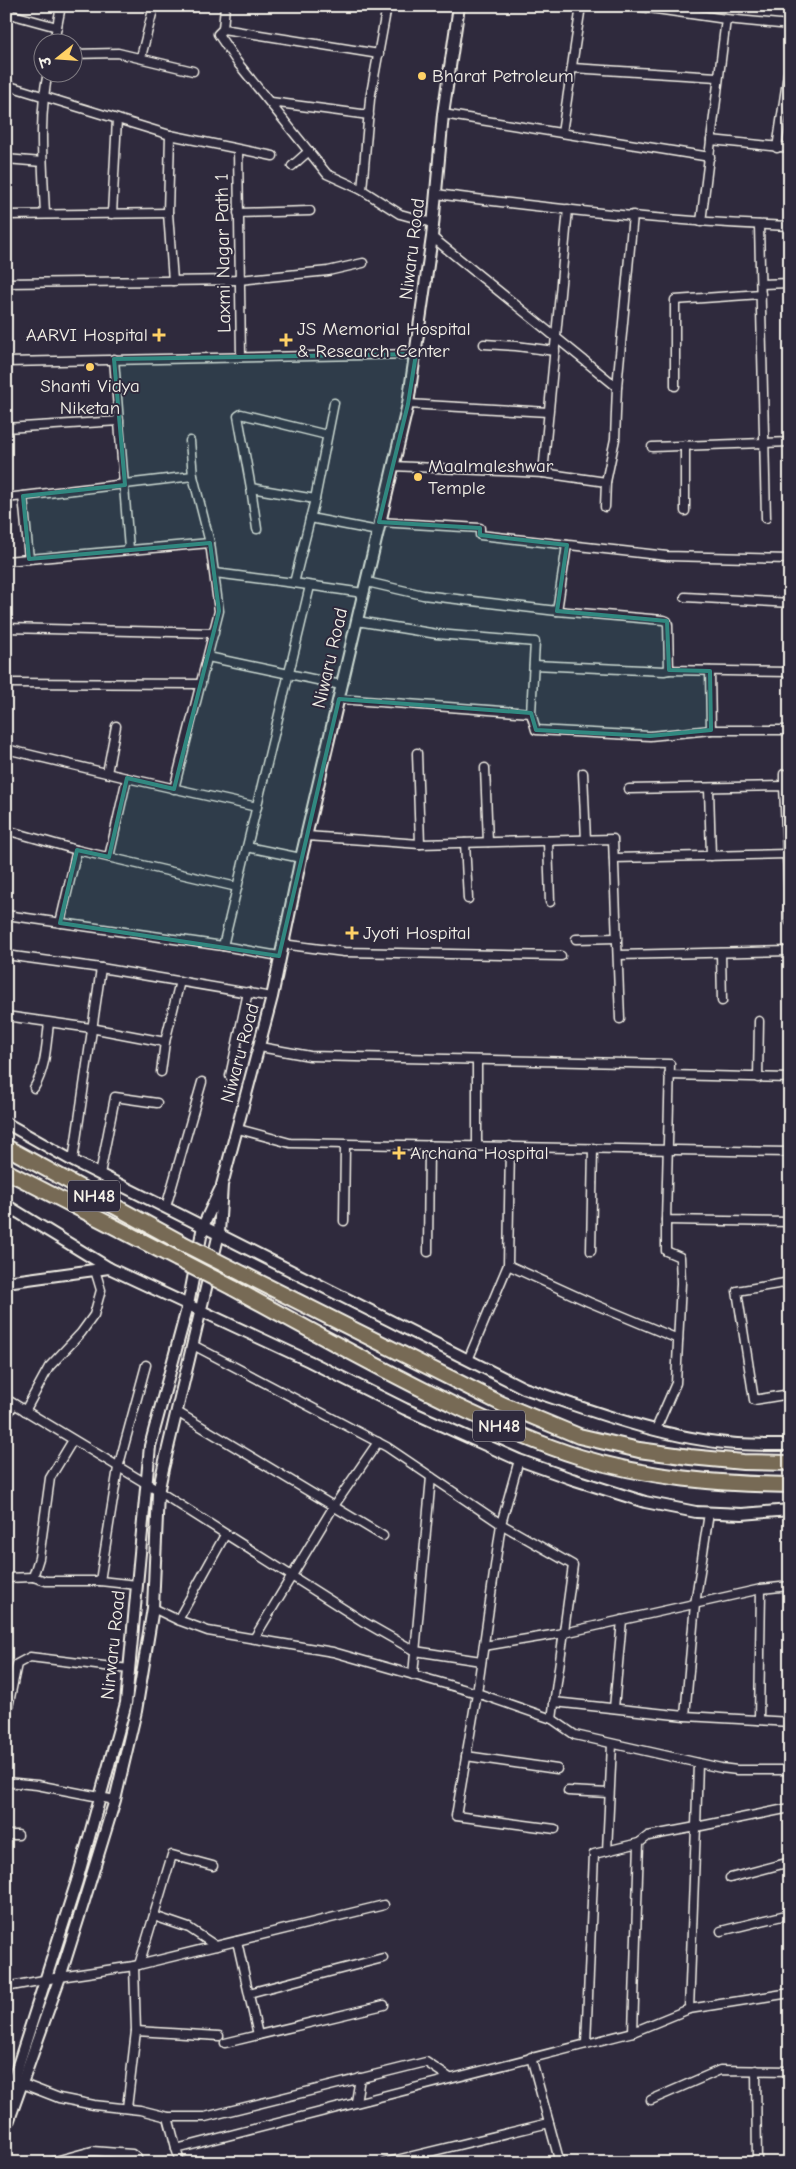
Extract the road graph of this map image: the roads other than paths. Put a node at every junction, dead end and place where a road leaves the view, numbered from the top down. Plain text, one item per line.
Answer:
1 (61, 6) edge
2 (154, 6) edge
3 (185, 6) edge
4 (225, 6) edge
5 (387, 6) edge
6 (459, 6) edge
7 (581, 6) edge
8 (635, 6) edge
9 (194, 7) edge
10 (649, 7) edge
11 (6, 13) edge
12 (726, 19) junction
13 (790, 25) edge
14 (57, 27) junction
15 (223, 29) junction
16 (56, 32) edge
17 (82, 54) edge
18 (378, 54) junction
19 (142, 57) junction
20 (790, 61) edge
21 (572, 68) junction
22 (194, 71) dead end
23 (717, 77) junction
24 (46, 82) edge
25 (788, 83) edge
26 (6, 85) edge
27 (6, 90) edge
28 (21, 90) junction
29 (43, 96) junction
30 (271, 102) junction
31 (443, 114) junction
32 (369, 115) junction
33 (117, 119) junction
34 (562, 133) junction
35 (170, 134) junction
36 (712, 140) junction
37 (777, 148) junction
38 (790, 148) edge
39 (238, 150) junction
40 (309, 151) junction
41 (273, 156) dead end
42 (710, 157) junction
43 (6, 159) edge
44 (42, 162) junction
45 (292, 166) dead end
46 (362, 190) junction
47 (436, 194) junction
48 (568, 210) junction
49 (310, 212) dead end
50 (168, 213) junction
51 (238, 213) junction
52 (45, 214) junction
53 (112, 214) junction
54 (6, 215) edge
55 (634, 215) junction
56 (701, 222) junction
57 (433, 223) junction
58 (759, 225) junction
59 (790, 226) edge
60 (432, 238) junction
61 (363, 263) dead end
62 (239, 280) junction
63 (173, 281) junction
64 (6, 283) edge
65 (790, 283) edge
66 (761, 284) junction
67 (761, 294) junction
68 (556, 337) junction
69 (484, 344) dead end
70 (555, 351) junction
71 (416, 354) junction
72 (240, 356) junction
73 (114, 359) junction
74 (6, 362) edge
75 (675, 386) dead end
76 (617, 387) junction
77 (334, 402) dead end
78 (408, 404) junction
79 (548, 412) junction
80 (119, 421) junction
81 (6, 428) edge
82 (327, 435) junction
83 (190, 441) dead end
84 (790, 442) edge
85 (765, 443) junction
86 (685, 445) junction
87 (652, 446) dead end
88 (392, 466) junction
89 (543, 472) junction
90 (193, 476) junction
91 (606, 482) junction
92 (125, 485) junction
93 (251, 488) junction
94 (23, 496) junction
95 (6, 498) edge
96 (315, 499) junction
97 (605, 507) dead end
98 (685, 511) dead end
99 (310, 518) junction
100 (766, 518) dead end
101 (378, 527) junction
102 (257, 529) dead end
103 (210, 543) junction
104 (567, 545) junction
105 (129, 549) junction
106 (29, 559) junction
107 (790, 559) edge
108 (6, 561) edge
109 (215, 573) junction
110 (367, 582) junction
111 (294, 583) junction
112 (310, 586) junction
113 (363, 593) junction
114 (685, 597) dead end
115 (790, 603) edge
116 (557, 611) junction
117 (356, 621) junction
118 (6, 628) edge
119 (214, 633) junction
120 (208, 657) junction
121 (534, 665) junction
122 (669, 670) junction
123 (710, 671) junction
124 (790, 672) edge
125 (290, 675) junction
126 (6, 683) edge
127 (201, 684) junction
128 (341, 685) junction
129 (339, 698) junction
130 (531, 713) junction
131 (116, 726) dead end
132 (711, 730) junction
133 (790, 730) edge
134 (6, 749) edge
135 (417, 753) dead end
136 (485, 768) dead end
137 (107, 773) junction
138 (583, 774) dead end
139 (784, 774) dead end
140 (127, 778) junction
141 (784, 786) junction
142 (174, 788) junction
143 (629, 789) dead end
144 (709, 789) junction
145 (257, 807) junction
146 (788, 826) edge
147 (6, 830) edge
148 (307, 836) junction
149 (586, 840) junction
150 (548, 841) junction
151 (488, 842) junction
152 (465, 843) junction
153 (420, 844) junction
154 (247, 846) junction
155 (77, 850) junction
156 (787, 854) junction
157 (711, 856) junction
158 (109, 857) junction
159 (301, 858) junction
160 (614, 858) junction
161 (237, 887) junction
162 (789, 896) edge
163 (468, 899) dead end
164 (550, 902) dead end
165 (6, 915) edge
166 (790, 922) edge
167 (60, 923) junction
168 (617, 938) junction
169 (576, 939) dead end
170 (282, 944) junction
171 (223, 946) junction
172 (790, 952) edge
173 (721, 953) junction
174 (6, 955) edge
175 (618, 955) junction
176 (279, 956) junction
177 (561, 956) dead end
178 (101, 968) junction
179 (180, 981) junction
180 (248, 992) junction
181 (272, 997) junction
182 (722, 1001) dead end
183 (6, 1016) edge
184 (620, 1019) dead end
185 (759, 1021) dead end
186 (50, 1023) junction
187 (91, 1028) junction
188 (165, 1042) junction
189 (260, 1047) junction
190 (477, 1060) junction
191 (161, 1072) dead end
192 (669, 1074) junction
193 (230, 1076) dead end
194 (758, 1078) junction
195 (790, 1078) edge
196 (202, 1082) dead end
197 (34, 1088) dead end
198 (157, 1103) dead end
199 (6, 1123) edge
200 (238, 1129) junction
201 (345, 1145) junction
202 (429, 1145) junction
203 (477, 1145) junction
204 (510, 1146) junction
205 (6, 1147) edge
206 (593, 1148) junction
207 (667, 1149) junction
208 (790, 1152) edge
209 (73, 1160) junction
210 (6, 1171) edge
211 (100, 1174) junction
212 (222, 1185) junction
213 (6, 1206) edge
214 (166, 1207) junction
215 (666, 1220) junction
216 (344, 1222) dead end
217 (790, 1222) edge
218 (203, 1226) junction
219 (219, 1233) junction
220 (591, 1251) dead end
221 (428, 1252) dead end
222 (508, 1265) junction
223 (109, 1268) junction
224 (95, 1270) junction
225 (6, 1282) edge
226 (790, 1282) edge
227 (188, 1305) junction
228 (201, 1312) junction
229 (678, 1339) junction
230 (193, 1345) junction
231 (468, 1360) junction
232 (146, 1365) dead end
233 (790, 1394) edge
234 (6, 1399) edge
235 (14, 1404) junction
236 (25, 1411) junction
237 (177, 1412) junction
238 (6, 1417) edge
239 (656, 1429) junction
240 (73, 1440) junction
241 (378, 1442) junction
242 (790, 1445) edge
243 (519, 1460) junction
244 (790, 1463) edge
245 (118, 1468) junction
246 (431, 1477) junction
247 (147, 1484) junction
248 (790, 1485) edge
249 (158, 1493) junction
250 (334, 1506) junction
251 (790, 1510) edge
252 (709, 1513) junction
253 (501, 1524) junction
254 (225, 1535) junction
255 (384, 1536) dead end
256 (33, 1577) junction
257 (292, 1577) junction
258 (6, 1578) edge
259 (100, 1581) junction
260 (137, 1585) junction
261 (790, 1586) edge
262 (761, 1589) junction
263 (695, 1604) junction
264 (153, 1608) junction
265 (178, 1620) junction
266 (622, 1620) junction
267 (564, 1633) junction
268 (255, 1637) junction
269 (484, 1646) junction
270 (415, 1651) junction
271 (481, 1661) junction
272 (130, 1669) junction
273 (413, 1675) junction
274 (477, 1694) junction
275 (554, 1702) junction
276 (614, 1708) junction
277 (6, 1713) edge
278 (684, 1716) junction
279 (6, 1718) edge
280 (552, 1719) junction
281 (759, 1720) junction
282 (790, 1722) edge
283 (612, 1744) junction
284 (466, 1756) junction
285 (698, 1763) junction
286 (557, 1769) dead end
287 (790, 1770) edge
288 (6, 1782) edge
289 (568, 1791) dead end
290 (610, 1793) junction
291 (102, 1798) junction
292 (115, 1800) junction
293 (790, 1808) edge
294 (696, 1827) junction
295 (555, 1829) dead end
296 (6, 1835) edge
297 (18, 1835) dead end
298 (640, 1843) junction
299 (607, 1852) junction
300 (790, 1862) edge
301 (213, 1866) dead end
302 (730, 1878) dead end
303 (384, 1904) dead end
304 (790, 1914) edge
305 (154, 1916) junction
306 (721, 1931) dead end
307 (237, 1941) junction
308 (216, 1946) junction
309 (383, 1958) dead end
310 (136, 1966) junction
311 (60, 1977) junction
312 (45, 1980) junction
313 (6, 1987) edge
314 (249, 1993) junction
315 (790, 1993) edge
316 (384, 2005) dead end
317 (689, 2009) junction
318 (136, 2031) junction
319 (633, 2032) junction
320 (258, 2035) junction
321 (219, 2036) dead end
322 (226, 2043) dead end
323 (586, 2044) junction
324 (531, 2057) junction
325 (756, 2070) junction
326 (790, 2071) edge
327 (360, 2078) junction
328 (450, 2078) junction
329 (23, 2084) junction
330 (651, 2100) dead end
331 (356, 2102) junction
332 (6, 2103) edge
333 (127, 2108) junction
334 (168, 2117) junction
335 (549, 2123) junction
336 (6, 2128) edge
337 (176, 2149) junction
338 (76, 2159) edge
339 (48, 2163) edge
340 (138, 2163) edge
341 (180, 2163) edge
342 (384, 2163) edge
343 (560, 2163) edge
344 (757, 2163) edge

1 - 14 street
2 - 19 street
3 - 9 street
4 - 15 street
5 - 18 street
6 - 31 street, Niwaru Road
7 - 21 street
8 - 10 street
10 - 12 street
11 - 14 street
12 - 13 street
12 - 23 street
14 - 16 street
15 - 18 street
15 - 30 street
17 - 19 street
18 - 32 street
19 - 22 street
20 - 25 street
21 - 23 street
21 - 34 street
23 - 36 street
24 - 29 street
25 - 37 street
26 - 28 street
27 - 28 street
28 - 29 street
29 - 33 street
29 - 44 street
30 - 32 street
30 - 40 street
31 - 34 street
31 - 47 street, Niwaru Road
32 - 46 street
33 - 35 street
33 - 53 street
34 - 42 street
35 - 39 street
35 - 50 street
36 - 37 street
36 - 42 street
37 - 38 street
39 - 41 street
39 - 51 street, Laxmi Nagar Path 1
40 - 45 street
40 - 46 street
42 - 56 street
43 - 44 street
44 - 52 street
46 - 57 street
47 - 48 street
47 - 57 street, Niwaru Road
48 - 55 street
48 - 68 street
49 - 51 street
50 - 53 street
50 - 63 street
51 - 62 street, Laxmi Nagar Path 1
52 - 53 street
52 - 54 street
55 - 56 street
55 - 76 street
56 - 58 street
57 - 60 street, Niwaru Road
58 - 59 street
58 - 66 street
60 - 68 street
60 - 71 street, Niwaru Road
61 - 62 street
62 - 63 street
62 - 72 street, Laxmi Nagar Path 1
63 - 64 street
65 - 66 street
66 - 67 street
67 - 75 street
67 - 85 street
68 - 70 street
68 - 76 street
69 - 70 street
70 - 79 street
71 - 72 street
71 - 78 street, Niwaru Road
72 - 73 street
73 - 74 street
73 - 80 street
76 - 91 street
77 - 82 street
78 - 79 street
78 - 88 street, Niwaru Road
79 - 89 street
80 - 81 street
80 - 92 street
82 - 93 street
82 - 96 street
83 - 90 street
84 - 85 street
85 - 86 street
85 - 100 street
86 - 87 street
86 - 98 street
88 - 89 street
88 - 101 street, Niwaru Road
89 - 91 street
90 - 92 street
90 - 103 street
91 - 97 street
92 - 94 street
92 - 105 street
93 - 96 street
93 - 102 street
94 - 95 street
94 - 106 street
96 - 99 street
99 - 101 street
99 - 111 street
101 - 104 street
101 - 110 street, Niwaru Road
103 - 105 street
103 - 109 street
104 - 107 street
104 - 116 street
105 - 106 street
106 - 108 street
109 - 111 street
109 - 119 street
110 - 113 street, Niwaru Road
110 - 116 street
111 - 112 street
112 - 113 street
112 - 125 street
113 - 117 street, Niwaru Road
114 - 115 street
116 - 122 street
117 - 121 street
117 - 128 street, Niwaru Road
118 - 119 street
119 - 120 street
120 - 125 street
120 - 127 street
121 - 122 street
121 - 130 street
122 - 123 street
123 - 124 street
123 - 132 street
125 - 128 street
125 - 145 street
126 - 127 street
127 - 142 street
128 - 129 street, Niwaru Road
129 - 130 street
129 - 148 street, Niwaru Road
130 - 132 street
131 - 137 street
132 - 133 street
134 - 137 street
135 - 153 street
136 - 151 street
137 - 140 street
138 - 149 street
139 - 141 street
140 - 142 street
140 - 158 street
141 - 144 street
141 - 146 street
142 - 145 street
143 - 144 street
144 - 157 street
145 - 154 street
146 - 156 street
147 - 155 street
148 - 153 street
148 - 159 street, Niwaru Road
149 - 150 street
149 - 160 street
150 - 151 street
150 - 164 street
151 - 152 street
152 - 153 street
152 - 163 street
154 - 159 street
154 - 161 street
155 - 158 street
155 - 167 street
156 - 157 street
156 - 162 street
157 - 160 street
158 - 161 street
159 - 170 street, Niwaru Road
160 - 168 street
161 - 171 street
162 - 166 street
165 - 167 street
167 - 171 street
168 - 169 street
168 - 175 street
170 - 176 street, Niwaru Road
170 - 177 street
171 - 176 street
172 - 173 street
173 - 175 street
173 - 182 street
174 - 178 street
175 - 184 street
176 - 181 street, Niwaru Road
178 - 179 street
178 - 187 street
179 - 180 street
179 - 188 street
180 - 181 street
180 - 193 street
181 - 189 street, Niwaru Road
183 - 186 street
185 - 194 street
186 - 187 street
186 - 197 street
187 - 188 street
187 - 209 street
188 - 191 street
189 - 190 street
189 - 200 street, Niwaru Road
190 - 192 street
190 - 203 street
192 - 194 street
192 - 207 street
194 - 195 street
196 - 214 street
198 - 211 street
199 - 209 street
200 - 201 street
200 - 212 street, Niwaru Road
201 - 202 street
201 - 216 street
202 - 203 street
202 - 221 street
203 - 204 street
204 - 206 street
204 - 222 street
205 - 244 highway, NH48, bridge
206 - 207 street
206 - 220 street
207 - 208 street
207 - 215 street
209 - 211 street
210 - 248 highway, NH48, bridge
211 - 214 street
212 - 218 street, Nirwaru Road
212 - 219 street, Niwaru Road
213 - 223 street
214 - 218 street
215 - 217 street
215 - 229 street
218 - 219 street
218 - 227 street, Nirwaru Road
219 - 228 street, Niwaru Road
219 - 231 street
222 - 229 street
222 - 231 street
223 - 224 street
223 - 227 street
224 - 225 street
224 - 236 street
226 - 233 street
227 - 228 street
227 - 247 street, Nirwaru Road
228 - 230 street, Nirwaru Road
228 - 243 street
229 - 239 street
230 - 237 street, Nirwaru Road
230 - 241 street
231 - 239 street
232 - 245 street
234 - 235 street
235 - 236 street
235 - 238 street
236 - 240 street
237 - 249 street, Nirwaru Road
237 - 250 street
239 - 242 street
240 - 245 street
240 - 256 street
241 - 246 street
241 - 250 street
243 - 252 street
243 - 253 street
245 - 247 street
245 - 259 street
246 - 253 street
246 - 270 street
247 - 249 street
247 - 260 street, Nirwaru Road
249 - 254 street
249 - 264 street, Nirwaru Road
250 - 255 street
250 - 257 street
251 - 252 street
252 - 263 street
253 - 267 street
253 - 269 street
254 - 257 street
254 - 265 street
256 - 258 street
256 - 259 street
257 - 268 street
257 - 270 street
259 - 260 street
260 - 272 street, Nirwaru Road
261 - 262 street
262 - 263 street
262 - 281 street
263 - 266 street
263 - 278 street
264 - 265 street
264 - 292 street, Nirwaru Road
265 - 268 street
266 - 267 street
266 - 276 street
267 - 269 street
267 - 275 street
268 - 273 street
269 - 271 street
270 - 271 street
270 - 273 street
271 - 274 street
272 - 277 street
272 - 291 street, Nirwaru Road
273 - 274 street
274 - 280 street
274 - 284 street
275 - 276 street
275 - 280 street
276 - 278 street
277 - 279 street
278 - 281 street
280 - 283 street
281 - 282 street
283 - 285 street
283 - 290 street
284 - 286 street
284 - 295 street
285 - 287 street
285 - 294 street
288 - 291 street
289 - 290 street
290 - 299 street
291 - 292 street
291 - 312 street, Nirwaru Road
292 - 311 street, Nirwaru Road
293 - 294 street
294 - 298 street
294 - 317 street
296 - 297 street
298 - 299 street
298 - 319 street
299 - 323 street
300 - 302 street
301 - 305 street
303 - 307 street
304 - 306 street
305 - 308 street
305 - 310 street
307 - 308 street
307 - 314 street
308 - 310 street
309 - 314 street
310 - 311 street
310 - 318 street
311 - 312 street
311 - 329 street, Nirwaru Road
312 - 313 street
312 - 332 street, Nirwaru Road
314 - 320 street
315 - 317 street
316 - 320 street
317 - 319 street
318 - 321 street
318 - 333 street
319 - 323 street
320 - 322 street
323 - 324 street
324 - 328 street
324 - 335 street
325 - 326 street
325 - 330 street
325 - 344 street
327 - 328 street
327 - 331 street
327 - 334 street
328 - 331 street
329 - 333 street
329 - 336 street, Nirwaru Road
331 - 337 street
333 - 334 street
334 - 337 street
335 - 342 street
335 - 343 street
337 - 341 street
338 - 339 street
338 - 340 street

